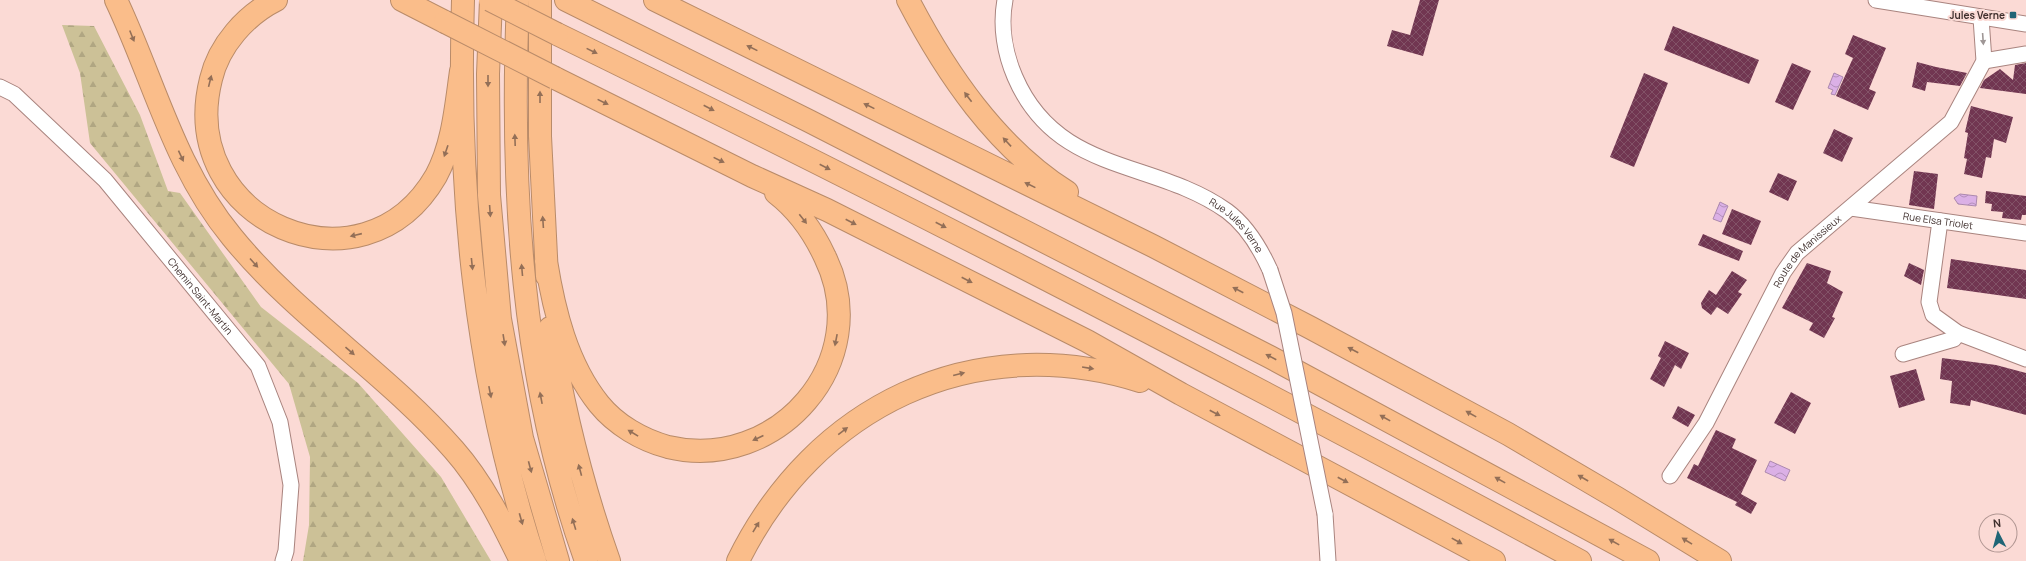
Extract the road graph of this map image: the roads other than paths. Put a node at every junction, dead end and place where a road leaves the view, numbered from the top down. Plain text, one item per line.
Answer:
1 (116, 0) edge
2 (276, 0) edge
3 (388, 0) edge
4 (463, 0) edge
5 (491, 0) edge
6 (518, 0) edge
7 (540, 0) edge
8 (566, 0) edge
9 (655, 0) edge
10 (908, 0) edge
11 (1005, 0) edge
12 (1876, 0) edge
13 (411, 5) edge
14 (1981, 18) junction
15 (2026, 24) edge
16 (2026, 54) edge
17 (1984, 61) junction
18 (461, 71) junction
19 (0, 87) edge
20 (752, 176) junction
21 (1850, 208) junction
22 (1940, 221) junction
23 (2026, 233) edge
24 (1153, 246) junction
25 (546, 261) junction
26 (1958, 333) junction
27 (1903, 354) dead end
28 (2026, 359) edge
29 (1181, 394) junction
30 (1670, 476) dead end
31 (283, 561) edge
32 (521, 561) edge
33 (535, 561) edge
34 (558, 561) edge
35 (586, 561) edge
36 (609, 561) edge
37 (738, 561) edge
38 (1328, 561) edge
39 (1494, 561) edge
40 (1580, 561) edge
41 (1648, 561) edge
42 (1720, 561) edge

1 -> 32 highway
18 -> 2 highway
3 - 13 highway
4 - 18 highway
5 -> 34 highway
5 -> 40 highway, bridge
35 -> 6 highway
25 -> 7 highway
41 -> 8 highway
24 -> 9 highway
24 -> 10 highway
11 - 38 street, Rue Jules Verne, bridge
12 - 14 street
13 -> 20 highway, bridge
14 - 15 street
14 -> 17 street
16 - 17 street
17 - 21 street, Route de Manissieux
18 -> 33 highway
19 - 31 street, Chemin Saint-Martin
20 -> 25 highway
20 -> 29 highway
21 - 22 street, Rue Elsa Triolet
21 - 30 street, Route de Manissieux
22 - 23 street, Rue Elsa Triolet
22 - 26 street
42 -> 24 highway
36 -> 25 highway
26 - 27 street
26 - 28 street
37 -> 29 highway
29 -> 39 highway

